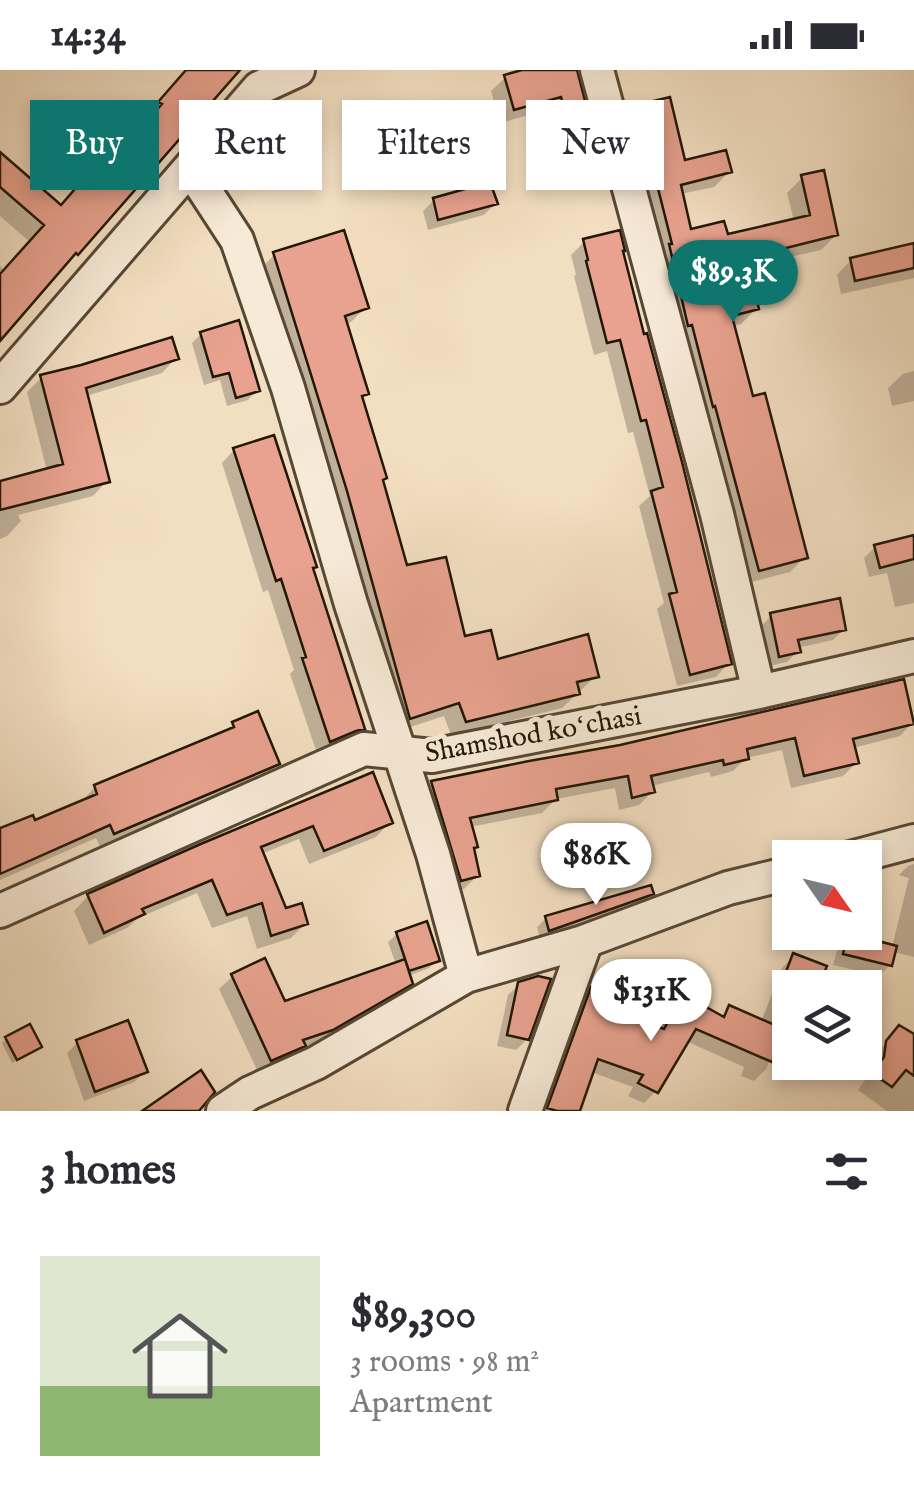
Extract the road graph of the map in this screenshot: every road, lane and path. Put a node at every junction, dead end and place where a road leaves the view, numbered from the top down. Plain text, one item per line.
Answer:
1 (298, 70) edge
2 (597, 70) edge
3 (249, 100) edge
4 (179, 181) edge
5 (204, 190) edge
6 (0, 387) edge
7 (914, 656) edge
8 (759, 692) junction
9 (401, 754) junction
10 (914, 841) edge
11 (882, 850) edge
12 (772, 877) edge
13 (0, 911) edge
14 (586, 941) junction
15 (466, 976) junction
16 (222, 1111) edge
17 (525, 1111) edge

1 - 3 street
2 - 8 street
4 - 6 street
5 - 9 street
7 - 8 street, Shamshod koʻchasi
8 - 9 street, Shamshod koʻchasi
9 - 13 street, Shamshod koʻchasi
9 - 15 street
10 - 11 street
12 - 14 street
14 - 15 street
14 - 17 street
15 - 16 street

